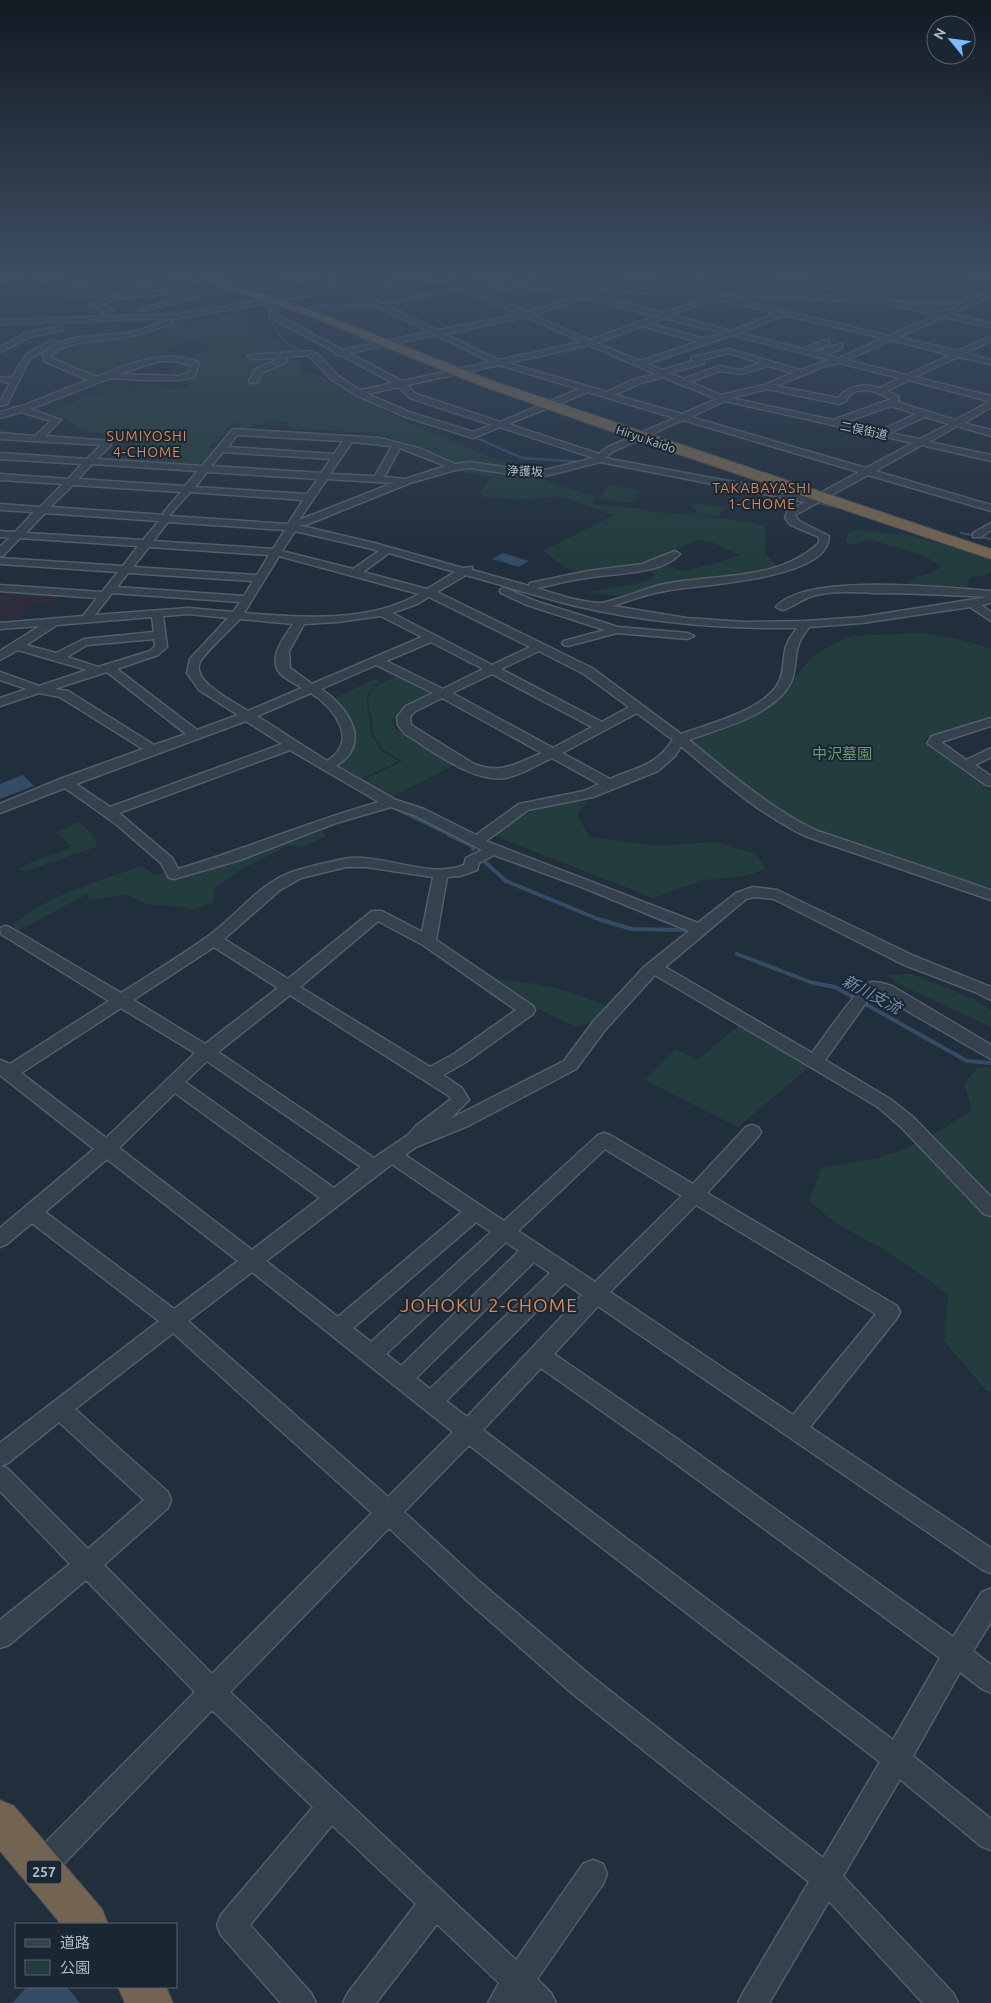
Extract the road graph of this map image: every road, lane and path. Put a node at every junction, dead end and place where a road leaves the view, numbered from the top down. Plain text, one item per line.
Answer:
1 (22, 367) edge
2 (64, 367) edge
3 (127, 367) edge
4 (194, 367) edge
5 (267, 367) edge
6 (325, 367) edge
7 (371, 367) edge
8 (453, 367) edge
9 (471, 367) edge
10 (515, 367) edge
11 (647, 367) edge
12 (683, 367) edge
13 (751, 367) edge
14 (789, 367) edge
15 (814, 367) edge
16 (870, 367) edge
17 (928, 367) edge
18 (459, 370) junction
19 (800, 373) junction
20 (109, 374) junction
21 (662, 374) junction
22 (908, 377) junction
23 (0, 379) edge
24 (95, 380) junction
25 (16, 381) junction
26 (253, 381) dead end
27 (682, 382) junction
28 (402, 384) junction
29 (767, 387) junction
30 (587, 389) junction
31 (880, 391) junction
32 (359, 393) junction
33 (607, 395) junction
34 (722, 398) junction
35 (3, 399) edge
36 (991, 399) edge
37 (839, 401) junction
38 (891, 403) junction
39 (552, 404) junction
40 (991, 404) edge
41 (18, 410) junction
42 (924, 414) junction
43 (0, 415) edge
44 (684, 417) junction
45 (806, 417) junction
46 (7, 422) dead end
47 (834, 423) junction
48 (955, 424) junction
49 (498, 425) junction
50 (881, 433) junction
51 (991, 434) edge
52 (641, 435) junction
53 (0, 436) edge
54 (38, 438) junction
55 (349, 439) junction
56 (923, 442) junction
57 (397, 444) junction
58 (221, 449) junction
59 (0, 456) edge
60 (337, 457) junction
61 (991, 458) edge
62 (598, 459) junction
63 (90, 461) junction
64 (454, 467) junction
65 (204, 468) junction
66 (868, 472) junction
67 (324, 476) junction
68 (0, 477) edge
69 (378, 480) junction
70 (408, 481) junction
71 (70, 482) junction
72 (188, 490) junction
73 (309, 497) junction
74 (815, 499) junction
75 (0, 502) edge
76 (0, 507) edge
77 (45, 507) junction
78 (991, 508) edge
79 (167, 515) junction
80 (296, 524) junction
81 (991, 526) edge
82 (0, 534) edge
83 (17, 535) junction
84 (978, 535) dead end
85 (144, 544) junction
86 (991, 548) edge
87 (387, 550) junction
88 (275, 552) junction
89 (0, 553) edge
90 (675, 554) dead end
91 (991, 554) edge
92 (0, 561) edge
93 (126, 570) junction
94 (467, 570) junction
95 (354, 573) junction
96 (258, 578) junction
97 (492, 580) junction
98 (534, 585) junction
99 (0, 588) edge
100 (108, 592) junction
101 (430, 593) junction
102 (991, 594) edge
103 (246, 599) junction
104 (991, 600) edge
105 (607, 604) junction
106 (972, 604) junction
107 (782, 606) dead end
108 (156, 612) junction
109 (383, 612) junction
110 (237, 615) junction
111 (87, 618) junction
112 (991, 618) edge
113 (57, 621) junction
114 (300, 621) junction
115 (805, 624) junction
116 (0, 626) edge
117 (617, 630) junction
118 (160, 635) junction
119 (688, 636) dead end
120 (429, 638) junction
121 (568, 643) dead end
122 (17, 646) junction
123 (540, 646) junction
124 (0, 656) edge
125 (58, 657) junction
126 (376, 660) junction
127 (109, 668) junction
128 (492, 670) junction
129 (92, 673) junction
130 (0, 676) edge
131 (311, 688) junction
132 (40, 690) junction
133 (442, 693) junction
134 (0, 702) edge
135 (637, 708) junction
136 (247, 716) junction
137 (991, 722) edge
138 (602, 727) junction
139 (976, 728) junction
140 (196, 735) junction
141 (991, 735) edge
142 (680, 740) junction
143 (291, 745) junction
144 (153, 750) junction
145 (991, 752) edge
146 (553, 753) junction
147 (966, 765) junction
148 (327, 766) junction
149 (65, 782) junction
150 (991, 782) edge
151 (611, 785) junction
152 (391, 803) junction
153 (0, 808) edge
154 (110, 812) junction
155 (477, 841) junction
156 (493, 850) junction
157 (441, 872) junction
158 (991, 895) edge
159 (699, 929) junction
160 (2, 931) edge
161 (214, 940) junction
162 (428, 942) junction
163 (654, 968) junction
164 (288, 988) junction
165 (988, 988) edge
166 (122, 1001) junction
167 (206, 1052) junction
168 (991, 1053) edge
169 (814, 1062) junction
170 (4, 1069) edge
171 (430, 1075) junction
172 (174, 1084) junction
173 (752, 1132) dead end
174 (410, 1142) junction
175 (106, 1149) junction
176 (392, 1155) junction
177 (374, 1167) junction
178 (696, 1193) junction
179 (334, 1198) junction
180 (991, 1209) edge
181 (475, 1212) junction
182 (32, 1213) junction
183 (504, 1232) junction
184 (0, 1239) edge
185 (532, 1251) junction
186 (251, 1260) junction
187 (563, 1272) junction
188 (595, 1295) junction
189 (173, 1320) junction
190 (338, 1329) junction
191 (371, 1355) junction
192 (539, 1355) junction
193 (401, 1379) junction
194 (431, 1402) junction
195 (60, 1409) junction
196 (796, 1428) junction
197 (468, 1431) junction
198 (0, 1456) edge
199 (0, 1476) edge
200 (388, 1512) junction
201 (991, 1562) edge
202 (88, 1564) junction
203 (991, 1600) edge
204 (0, 1636) edge
205 (956, 1655) junction
206 (991, 1680) edge
207 (212, 1692) junction
208 (897, 1759) junction
209 (330, 1807) junction
210 (0, 1820) edge
211 (991, 1836) edge
212 (40, 1868) junction
213 (593, 1874) dead end
214 (826, 1878) junction
215 (435, 1903) junction
216 (86, 1923) edge
217 (140, 1988) edge
218 (511, 1992) edge
219 (152, 2003) edge
220 (301, 2003) edge
221 (358, 2003) edge
222 (540, 2003) edge
223 (753, 2003) edge
224 (942, 2003) edge

1 - 25 street
2 - 24 street
3 - 20 street
4 - 20 street
5 - 26 street
6 - 32 street
7 - 28 street
8 - 18 highway, Hiryu Kaido
9 - 18 street
10 - 30 street
11 - 21 street, 二俣街道
12 - 21 street
13 - 27 street
14 - 19 street
15 - 19 street
16 - 22 street
17 - 22 street
18 - 28 street
18 - 39 highway, Hiryu Kaido
19 - 29 street
20 - 24 street
21 - 27 street, 二俣街道
21 - 33 street
22 - 31 street
22 - 36 street
23 - 25 street
24 - 41 street
25 - 35 street
27 - 34 street, 二俣街道
28 - 32 street
28 - 49 street
29 - 34 street
29 - 37 street
30 - 33 street
30 - 39 street
31 - 37 street
31 - 38 street
32 - 49 street
33 - 44 street
34 - 44 street
34 - 45 street, 二俣街道
35 - 41 street
37 - 45 street
38 - 42 street
38 - 47 street
39 - 49 street
39 - 52 highway, Hiryu Kaido
40 - 48 street
41 - 43 street
41 - 46 street
41 - 54 street
42 - 48 street
42 - 50 street
44 - 52 street
44 - 66 street
45 - 47 street, 二俣街道
47 - 50 street, 二俣街道
48 - 51 street
48 - 56 street
49 - 62 street
50 - 56 street, 二俣街道
52 - 62 street
52 - 74 highway, Hiryu Kaido
53 - 54 street
54 - 63 street
55 - 57 street
55 - 58 street
55 - 60 street
56 - 61 street, 二俣街道
56 - 66 street
57 - 64 street
57 - 69 street
58 - 60 street
58 - 65 street
59 - 63 street
60 - 67 street
62 - 64 street, 浄護坂
62 - 74 street
63 - 65 street
63 - 71 street
64 - 70 street
65 - 67 street
65 - 72 street
66 - 74 street
66 - 78 street
67 - 69 street
67 - 73 street
68 - 71 street
69 - 70 street
70 - 80 street
71 - 72 street
71 - 77 street
72 - 73 street
72 - 79 street
73 - 80 street
74 - 86 highway, Hiryu Kaido
74 - 91 highway, Hiryu Kaido
74 - 105 street
75 - 77 street
76 - 77 street
77 - 79 street
77 - 83 street
79 - 80 street
79 - 85 street
80 - 87 street
80 - 88 street
80 - 94 street
81 - 84 street
82 - 83 street
83 - 85 street
83 - 89 street
85 - 88 street
85 - 93 street
87 - 94 street
87 - 95 street
88 - 95 street
88 - 96 street
90 - 98 street
92 - 93 street
93 - 96 street
93 - 100 street
94 - 97 street
94 - 98 street
94 - 101 street
95 - 101 street
96 - 103 street
97 - 115 street
97 - 117 street
98 - 105 street
99 - 100 street
100 - 103 street
100 - 111 street
101 - 109 street
101 - 123 street
102 - 105 street
102 - 107 street
103 - 110 street
104 - 106 street
106 - 112 street
106 - 115 street
108 - 110 street
108 - 111 street
108 - 118 street
109 - 114 street
109 - 120 street
110 - 114 street
110 - 136 street
111 - 113 street
113 - 116 street
113 - 122 street
114 - 131 street
115 - 142 street
117 - 119 street
117 - 121 street
118 - 125 street
118 - 127 street
120 - 126 street
120 - 128 street
122 - 124 street
122 - 125 street
123 - 128 street
123 - 135 street
125 - 129 street
126 - 131 street
126 - 133 street
127 - 129 street
127 - 140 street
128 - 133 street
128 - 138 street
129 - 132 street
130 - 132 street
131 - 136 street
131 - 148 street
132 - 134 street
132 - 144 street
133 - 146 street
133 - 146 street
135 - 138 street
135 - 142 street
136 - 140 street
136 - 143 street
137 - 139 street
138 - 146 street
139 - 141 street
139 - 147 street
140 - 144 street
142 - 151 street
142 - 158 street
143 - 148 street
143 - 154 street
144 - 149 street
145 - 147 street
146 - 151 street
147 - 150 street
148 - 152 street
149 - 153 street
149 - 154 street
151 - 155 street
152 - 154 street
152 - 155 street
155 - 156 street
156 - 157 street
156 - 159 street
157 - 161 street
157 - 162 street
159 - 163 street
159 - 165 street
160 - 166 street
161 - 164 street
161 - 166 street
162 - 164 street
162 - 171 street
163 - 169 street
163 - 174 street
164 - 167 street
164 - 171 street
166 - 167 street
166 - 170 street
167 - 172 street
167 - 177 street
168 - 169 street
169 - 180 street
170 - 175 street
171 - 174 street
172 - 175 street
172 - 179 street
173 - 178 street
174 - 176 street
175 - 182 street
175 - 186 street
176 - 177 street
176 - 181 street
177 - 179 street
178 - 183 street
178 - 188 street
178 - 196 street
179 - 186 street
181 - 183 street
181 - 190 street
182 - 184 street
182 - 189 street
183 - 185 street
183 - 191 street
185 - 187 street
185 - 193 street
186 - 189 street
186 - 190 street
187 - 188 street
187 - 194 street
188 - 192 street
188 - 196 street
189 - 195 street
189 - 200 street
190 - 191 street
191 - 193 street
192 - 197 street
192 - 205 street
193 - 194 street
194 - 197 street
195 - 198 street
195 - 202 street
196 - 201 street
197 - 200 street
197 - 208 street
199 - 202 street
200 - 207 street
200 - 214 street
202 - 204 street
202 - 207 street
203 - 205 street
205 - 206 street
205 - 208 street
207 - 209 street
207 - 212 street
208 - 211 street
208 - 214 street
209 - 215 street
209 - 220 street
210 - 212 highway, 257
212 - 216 highway, 257
213 - 218 street
214 - 223 street
214 - 224 street
215 - 218 street
215 - 221 street
217 - 219 highway
218 - 222 street

